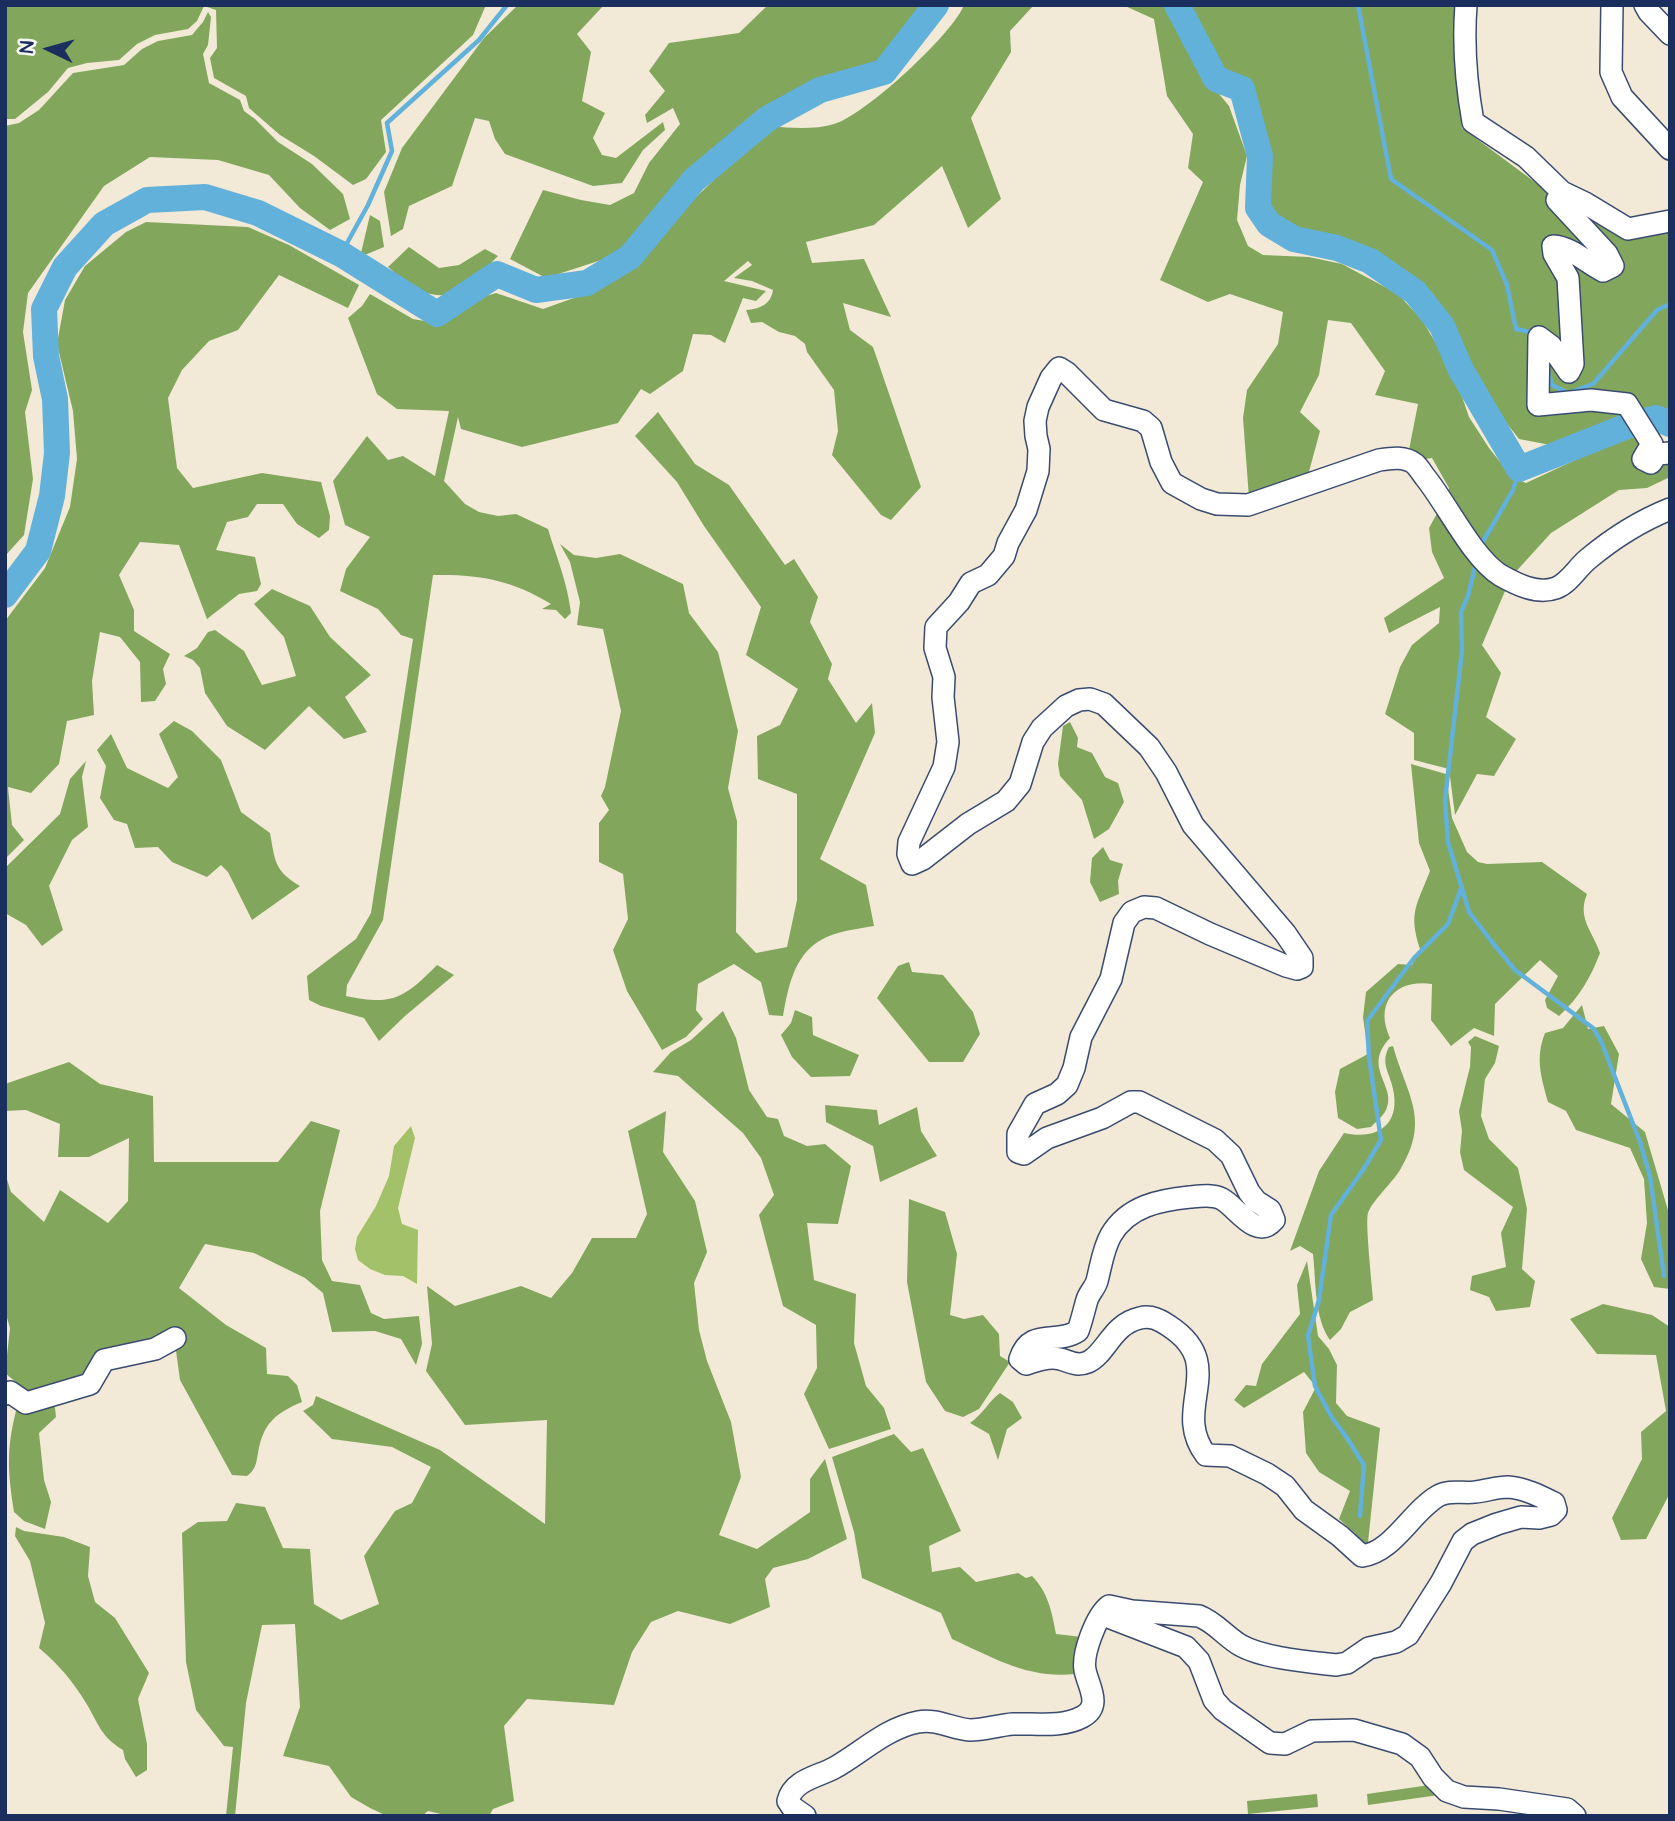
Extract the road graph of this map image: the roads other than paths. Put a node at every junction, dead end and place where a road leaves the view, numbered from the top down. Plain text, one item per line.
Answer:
1 (1466, 5) edge
2 (1612, 5) edge
3 (1645, 5) edge
4 (1670, 34) edge
5 (1670, 149) edge
6 (1562, 192) junction
7 (1670, 221) edge
8 (1661, 449) edge
9 (1670, 509) edge
10 (175, 1338) dead end
11 (5, 1394) edge
12 (1099, 1618) junction
13 (805, 1816) edge
14 (1575, 1816) edge

1 - 6 street
2 - 5 street
3 - 4 street
6 - 7 street
6 - 8 street
9 - 12 street
10 - 11 street
12 - 13 street
12 - 14 street

